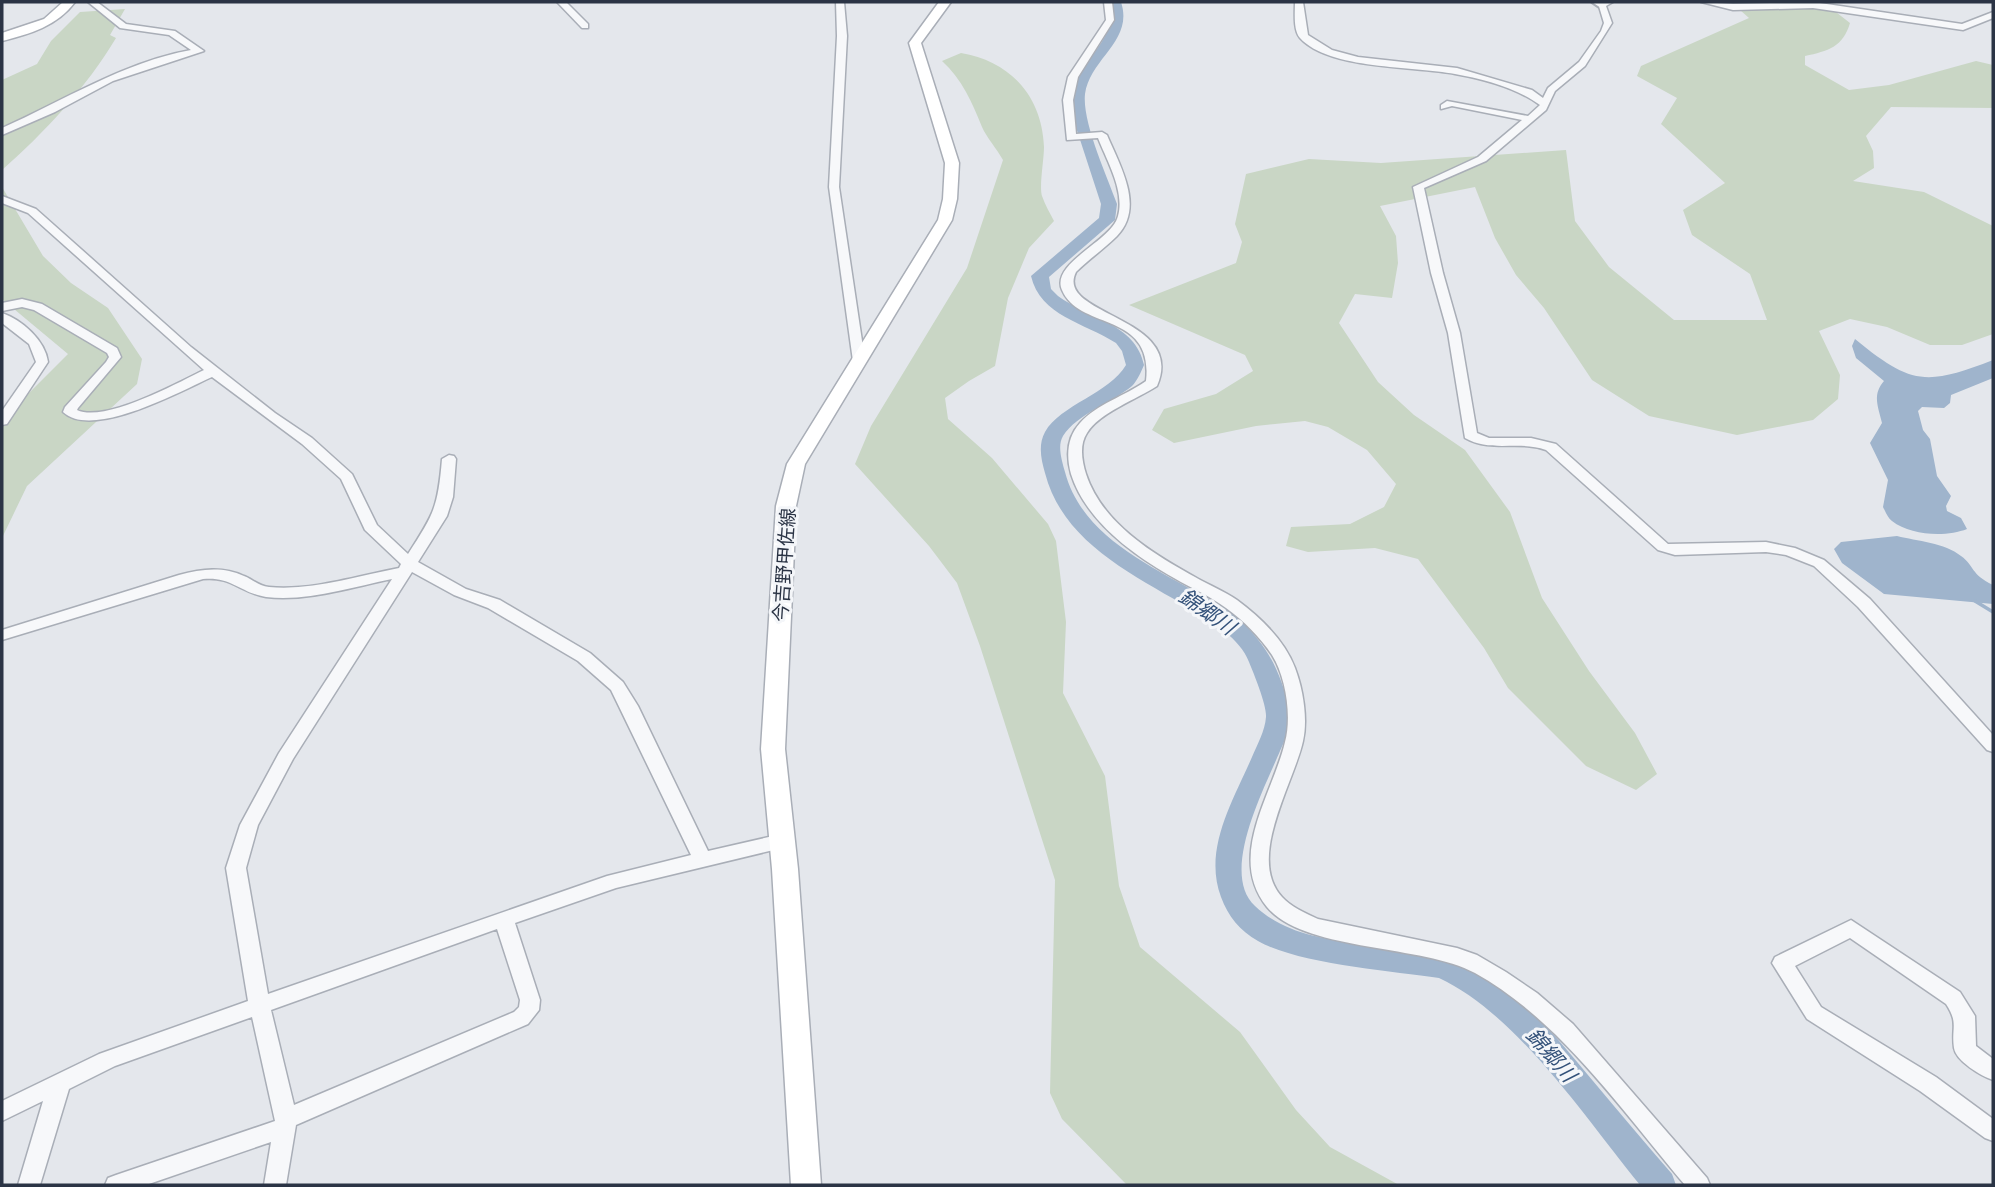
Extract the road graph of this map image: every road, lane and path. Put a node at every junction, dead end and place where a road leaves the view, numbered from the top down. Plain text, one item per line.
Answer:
1 (69, 2) edge
2 (92, 2) edge
3 (561, 2) edge
4 (840, 2) edge
5 (945, 2) edge
6 (1108, 2) edge
7 (1299, 2) edge
8 (1705, 2) edge
9 (1602, 3) edge
10 (1993, 15) edge
11 (585, 26) dead end
12 (2, 37) edge
13 (1545, 104) junction
14 (1444, 107) dead end
15 (1530, 119) junction
16 (2, 132) edge
17 (2, 200) edge
18 (2, 307) edge
19 (2, 317) edge
20 (859, 361) junction
21 (213, 371) junction
22 (2, 421) edge
23 (449, 459) dead end
24 (406, 568) junction
25 (2, 635) edge
26 (1993, 746) edge
27 (782, 841) junction
28 (702, 859) junction
29 (504, 919) junction
30 (258, 1004) junction
31 (1993, 1071) edge
32 (60, 1082) junction
33 (2, 1111) edge
34 (286, 1123) junction
35 (1993, 1130) edge
36 (29, 1185) edge
37 (116, 1185) edge
38 (275, 1185) edge
39 (806, 1185) edge
40 (1699, 1185) edge

1 - 12 main road
2 - 16 street
3 - 11 street
4 - 20 street
5 - 20 main road, 今吉野甲佐線
6 - 40 street
7 - 13 street
8 - 10 street
9 - 13 street
13 - 15 street
14 - 15 street
15 - 26 street
17 - 21 street
18 - 21 street
19 - 22 street
20 - 27 main road, 今吉野甲佐線
21 - 24 street
23 - 24 street
24 - 25 street
24 - 28 street
24 - 30 street
27 - 28 street
27 - 39 main road, 今吉野甲佐線
28 - 29 street
29 - 30 street
29 - 34 street
30 - 32 street
30 - 34 street
31 - 35 street
32 - 33 street
32 - 36 street
34 - 37 street
34 - 38 street

